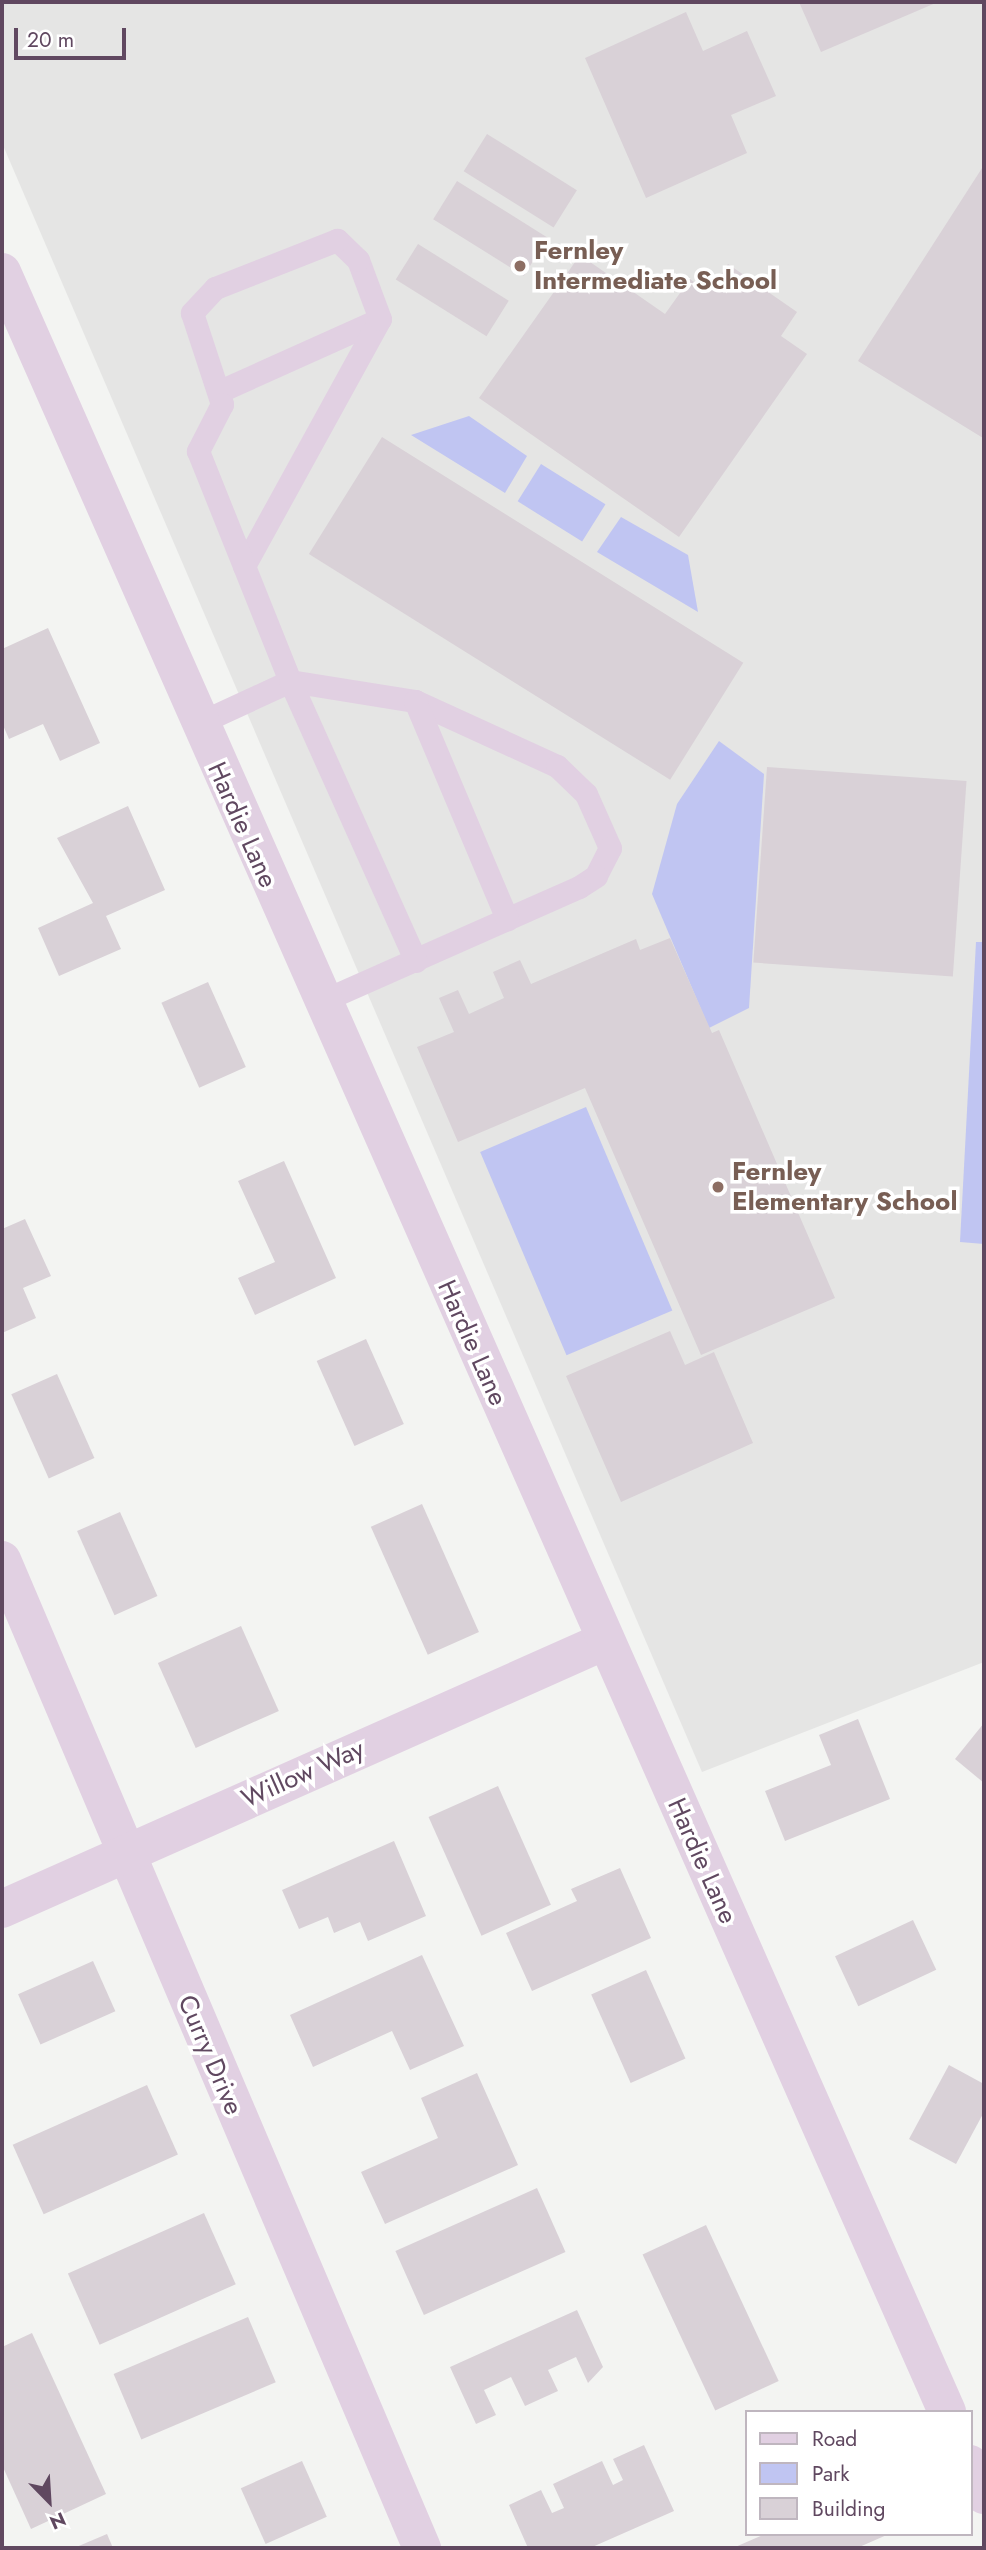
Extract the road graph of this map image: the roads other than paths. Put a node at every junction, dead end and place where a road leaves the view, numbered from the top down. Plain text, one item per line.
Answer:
1 (2, 272) edge
2 (380, 319) junction
3 (220, 391) junction
4 (244, 566) junction
5 (290, 681) junction
6 (415, 701) junction
7 (197, 724) junction
8 (507, 919) junction
9 (416, 961) junction
10 (320, 1002) junction
11 (2, 1560) edge
12 (605, 1641) junction
13 (124, 1853) junction
14 (2, 1909) edge
15 (946, 2410) edge
16 (972, 2469) edge
17 (984, 2496) edge
18 (422, 2548) edge

1 - 7 street, Hardie Lane
2 - 3 lane
2 - 3 lane
2 - 4 lane
3 - 4 lane
4 - 5 lane
5 - 6 lane
5 - 7 lane
5 - 9 lane
6 - 8 lane
6 - 8 lane
7 - 10 street, Hardie Lane
8 - 9 lane
9 - 10 lane
10 - 12 street, Hardie Lane
11 - 13 street, Curry Drive
12 - 13 street, Willow Way
12 - 15 street, Hardie Lane
13 - 14 street, Willow Way
13 - 18 street, Curry Drive
16 - 17 street

